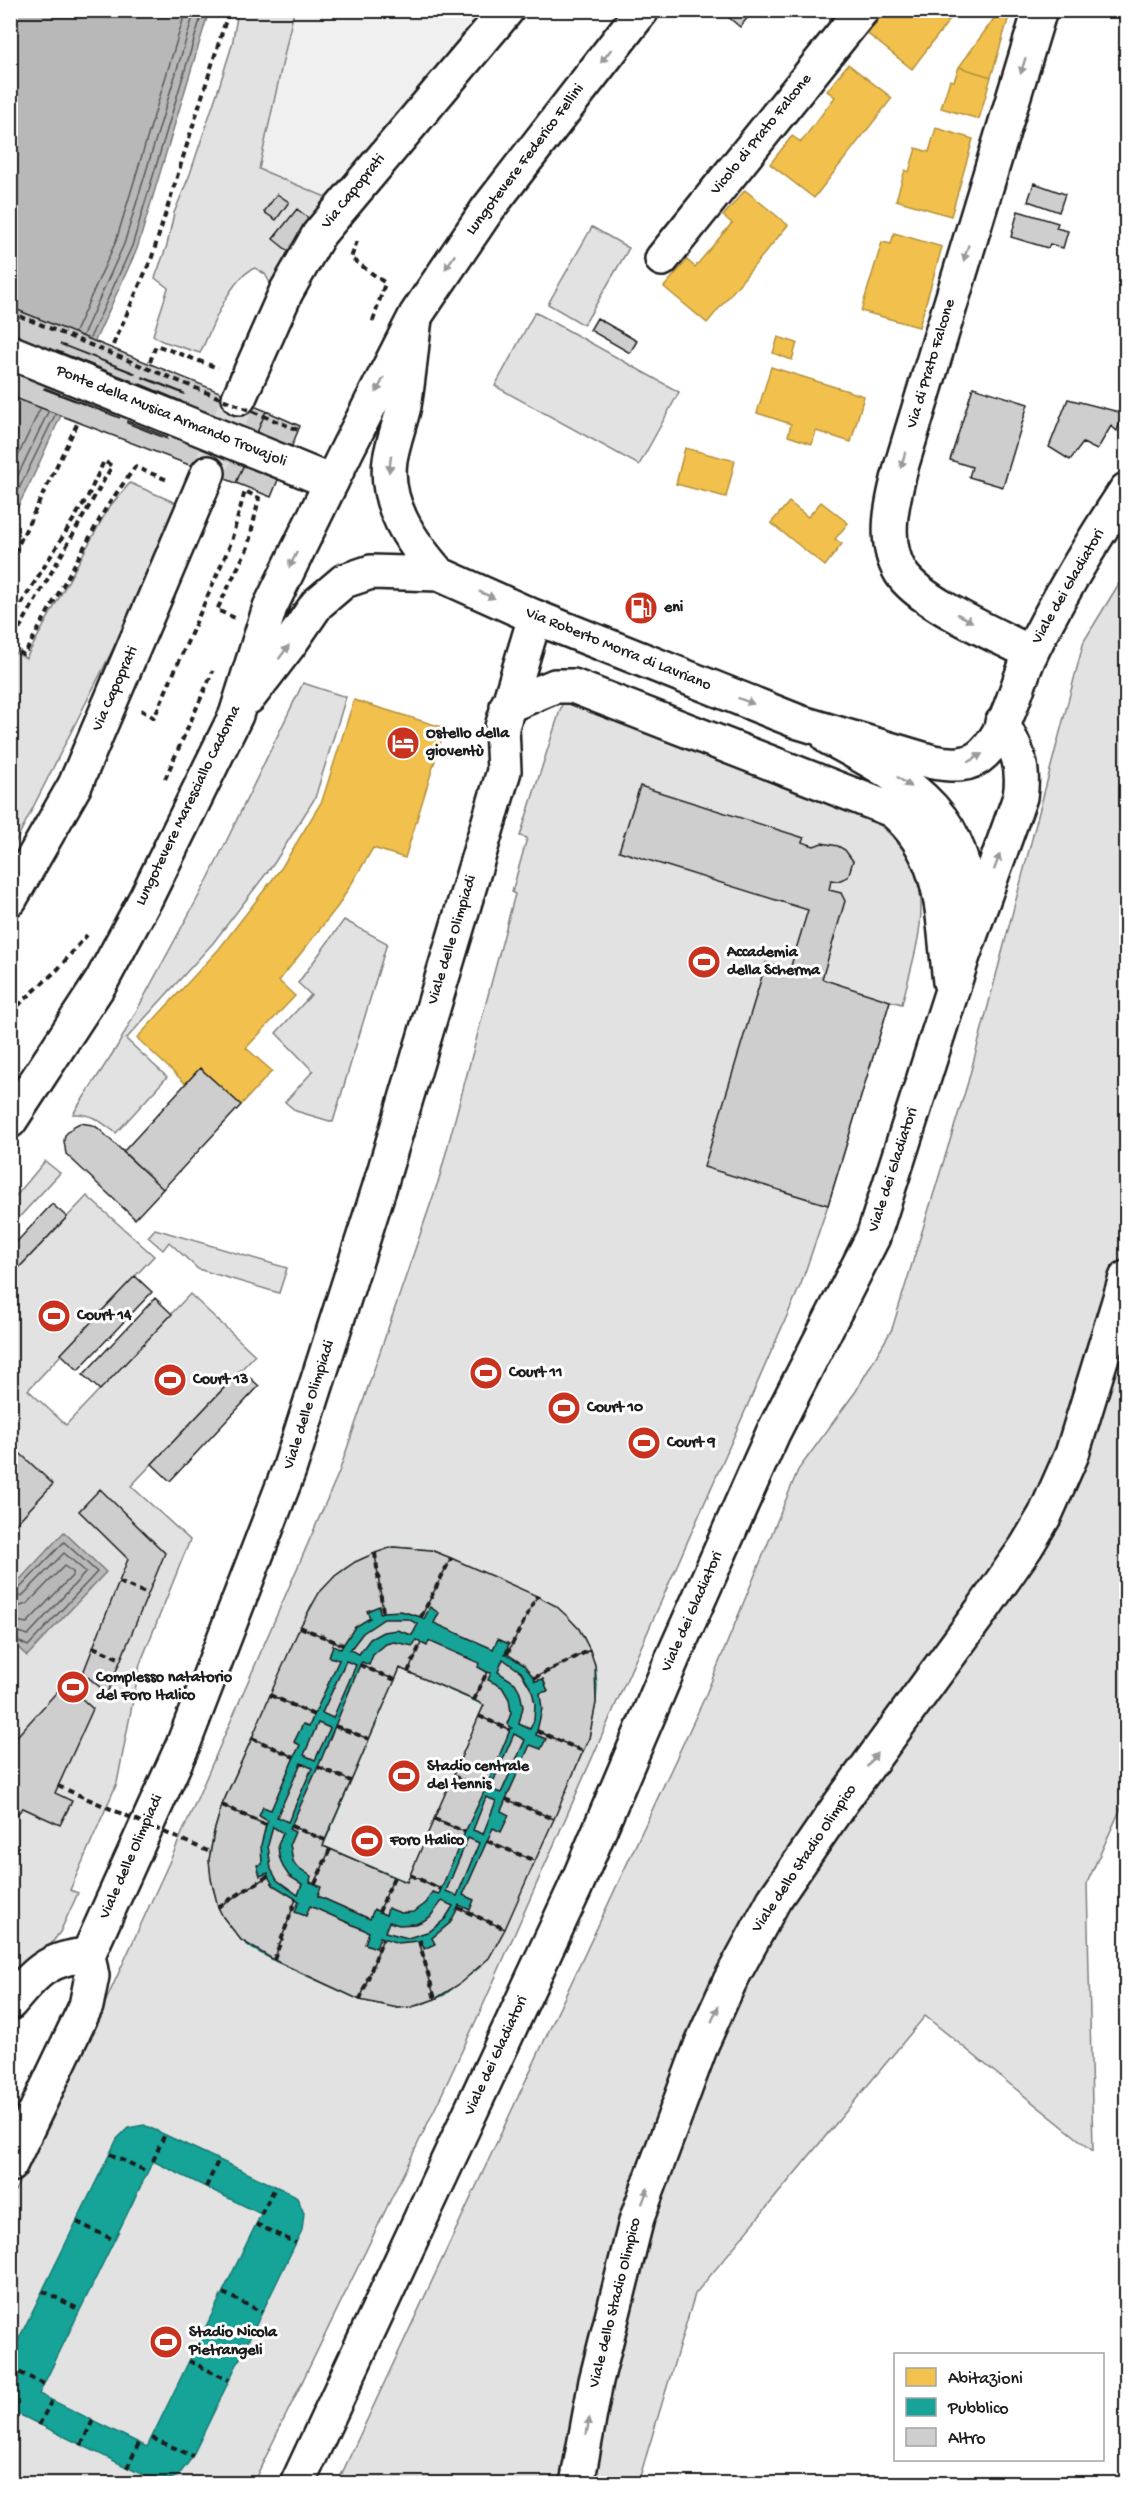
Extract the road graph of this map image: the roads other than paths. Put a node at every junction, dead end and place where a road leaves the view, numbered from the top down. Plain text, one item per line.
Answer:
1 (507, 10) edge
2 (642, 10) edge
3 (862, 10) edge
4 (1040, 10) edge
5 (662, 259) dead end
6 (416, 315) junction
7 (10, 352) edge
8 (239, 398) tunnel mouth
9 (208, 473) tunnel mouth
10 (331, 482) junction
11 (1126, 490) edge
12 (439, 574) junction
13 (535, 617) junction
14 (1031, 653) junction
15 (507, 706) junction
16 (236, 715) junction
17 (799, 722) junction
18 (1002, 723) junction
19 (10, 898) edge
20 (963, 956) junction
21 (951, 993) junction
22 (10, 1120) edge
23 (1126, 1278) edge
24 (88, 1955) junction
25 (10, 2003) edge
26 (10, 2165) edge
27 (297, 2484) edge
28 (577, 2484) edge

1 - 8 main road, Via Capoprati
2 -> 6 main road, Lungotevere Federico Fellini
3 - 5 main road, Vicolo di Prato Falcone
4 -> 14 main road, Via di Prato Falcone
6 -> 10 main road, Lungotevere Maresciallo Cadorna
6 -> 12 main road, Via Roberto Morra di Lavriano
7 - 10 main road, Ponte della Musica Armando Trovajoli, bridge
9 - 19 main road, Via Capoprati
10 -> 16 main road, Lungotevere Maresciallo Cadorna
11 - 14 main road, Viale dei Gladiatori
12 -> 13 main road, Via Roberto Morra di Lavriano
16 -> 12 main road, Via Roberto Morra di Lavriano
13 - 15 main road, Viale delle Olimpiadi
13 -> 17 main road, Via Roberto Morra di Lavriano
14 - 18 main road, Via Roberto Morra di Lavriano
15 - 21 main road
15 - 24 main road, Viale delle Olimpiadi
16 - 22 main road, Lungotevere Maresciallo Cadorna
17 -> 18 main road, Via Roberto Morra di Lavriano
17 -> 20 main road, Via Roberto Morra di Lavriano
20 -> 18 main road, Viale dei Gladiatori
20 - 21 main road, Viale dei Gladiatori
21 - 27 main road, Viale dei Gladiatori
28 -> 23 main road, Viale dello Stadio Olimpico
24 - 25 main road
24 - 26 main road, Viale delle Olimpiadi

